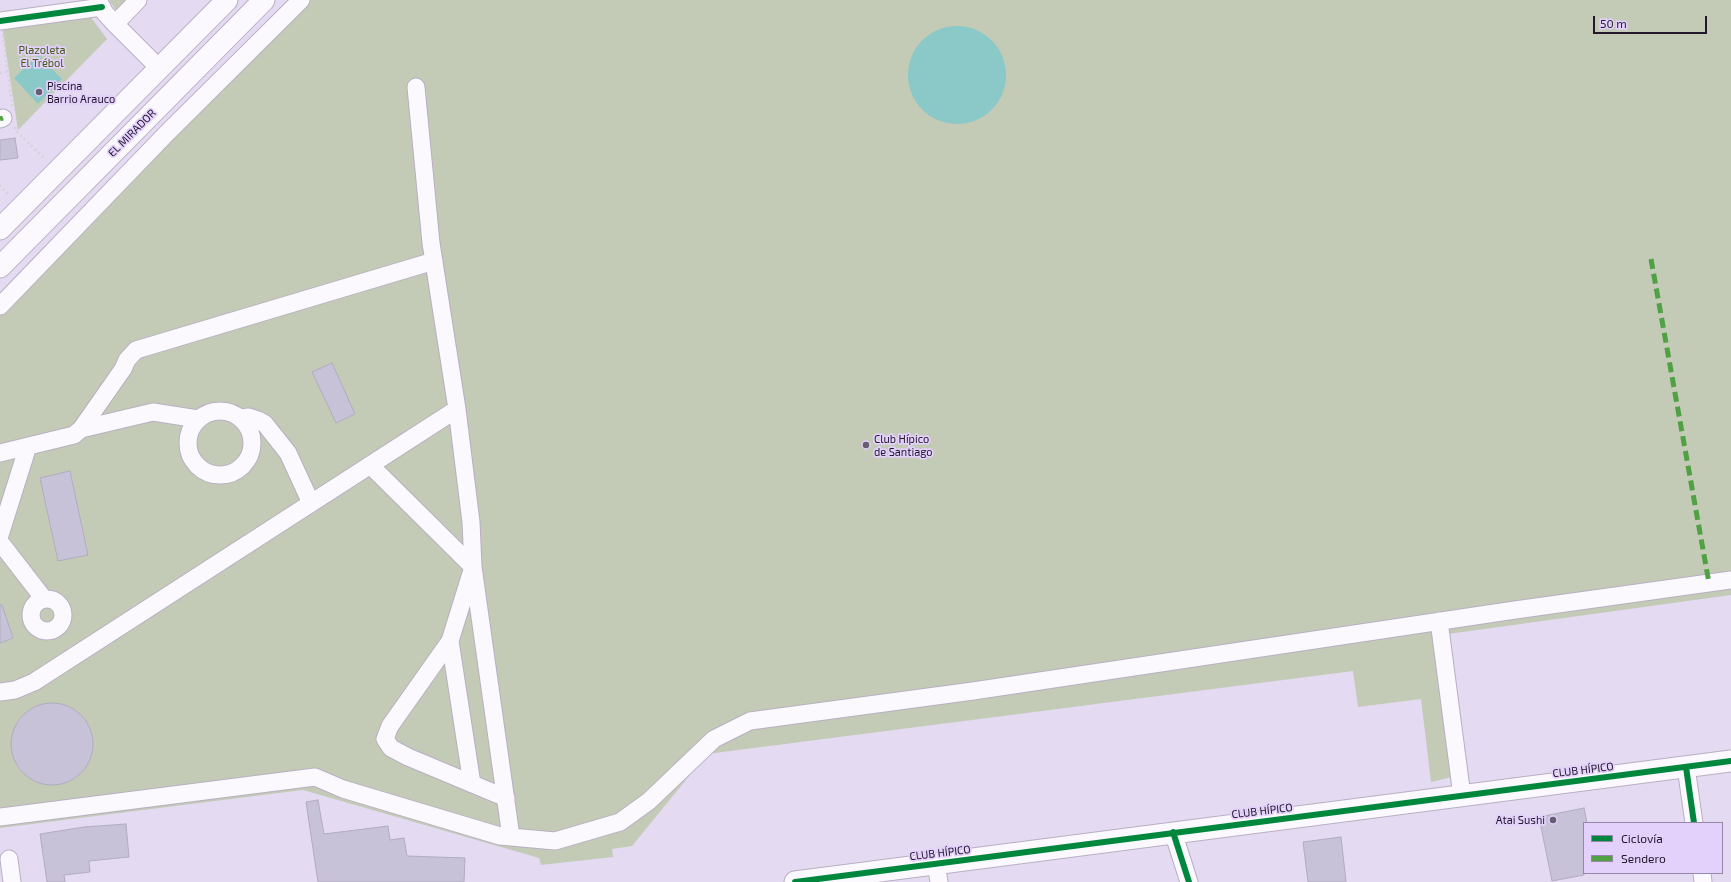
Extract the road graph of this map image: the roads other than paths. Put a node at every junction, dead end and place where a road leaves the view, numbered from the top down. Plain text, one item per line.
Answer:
1 (138, 0) edge
2 (227, 0) edge
3 (264, 0) edge
4 (301, 0) edge
5 (100, 3) edge
6 (1, 21) edge
7 (115, 24) junction
8 (159, 68) junction
9 (416, 87) dead end
10 (110, 117) junction
11 (130, 136) junction
12 (0, 229) edge
13 (434, 261) junction
14 (0, 266) edge
15 (0, 306) edge
16 (457, 408) junction
17 (241, 418) junction
18 (198, 419) junction
19 (81, 428) junction
20 (28, 446) junction
21 (0, 453) edge
22 (370, 465) junction
23 (311, 503) junction
24 (0, 534) edge
25 (0, 542) edge
26 (473, 567) junction
27 (1731, 580) edge
28 (44, 599) dead end
29 (1439, 621) junction
30 (450, 640) junction
31 (0, 692) edge
32 (1731, 761) edge
33 (1686, 767) junction
34 (472, 784) junction
35 (1462, 796) junction
36 (506, 798) junction
37 (0, 817) edge
38 (1694, 822) edge
39 (1173, 832) junction
40 (511, 837) junction
41 (9, 859) dead end
42 (938, 873) edge
43 (12, 882) edge
44 (795, 882) edge
45 (1189, 882) edge

1 - 7 street
2 - 8 main road
3 - 11 main road, EL MIRADOR
4 - 15 street
5 - 6 street
5 - 7 street
7 - 8 street
8 - 10 main road
9 - 13 street
10 - 11 main road
10 - 12 main road
11 - 14 main road, EL MIRADOR
13 - 16 street
13 - 19 street
16 - 22 street
16 - 26 street
17 - 18 street
17 - 18 street
17 - 23 street
18 - 19 street
19 - 20 street
20 - 21 street
20 - 24 street
22 - 23 street
22 - 26 street
23 - 31 street
25 - 28 street
26 - 30 street
26 - 36 street
27 - 29 street
29 - 35 street
29 - 40 street
30 - 34 street
30 - 34 street
32 - 33 main road, CLUB HÍPICO
33 - 35 main road, CLUB HÍPICO
33 - 38 street
34 - 36 street
35 - 39 main road, CLUB HÍPICO
36 - 40 street
37 - 40 street
39 - 42 main road, CLUB HÍPICO
39 - 45 street
41 - 43 street
42 - 44 main road, CLUB HÍPICO

